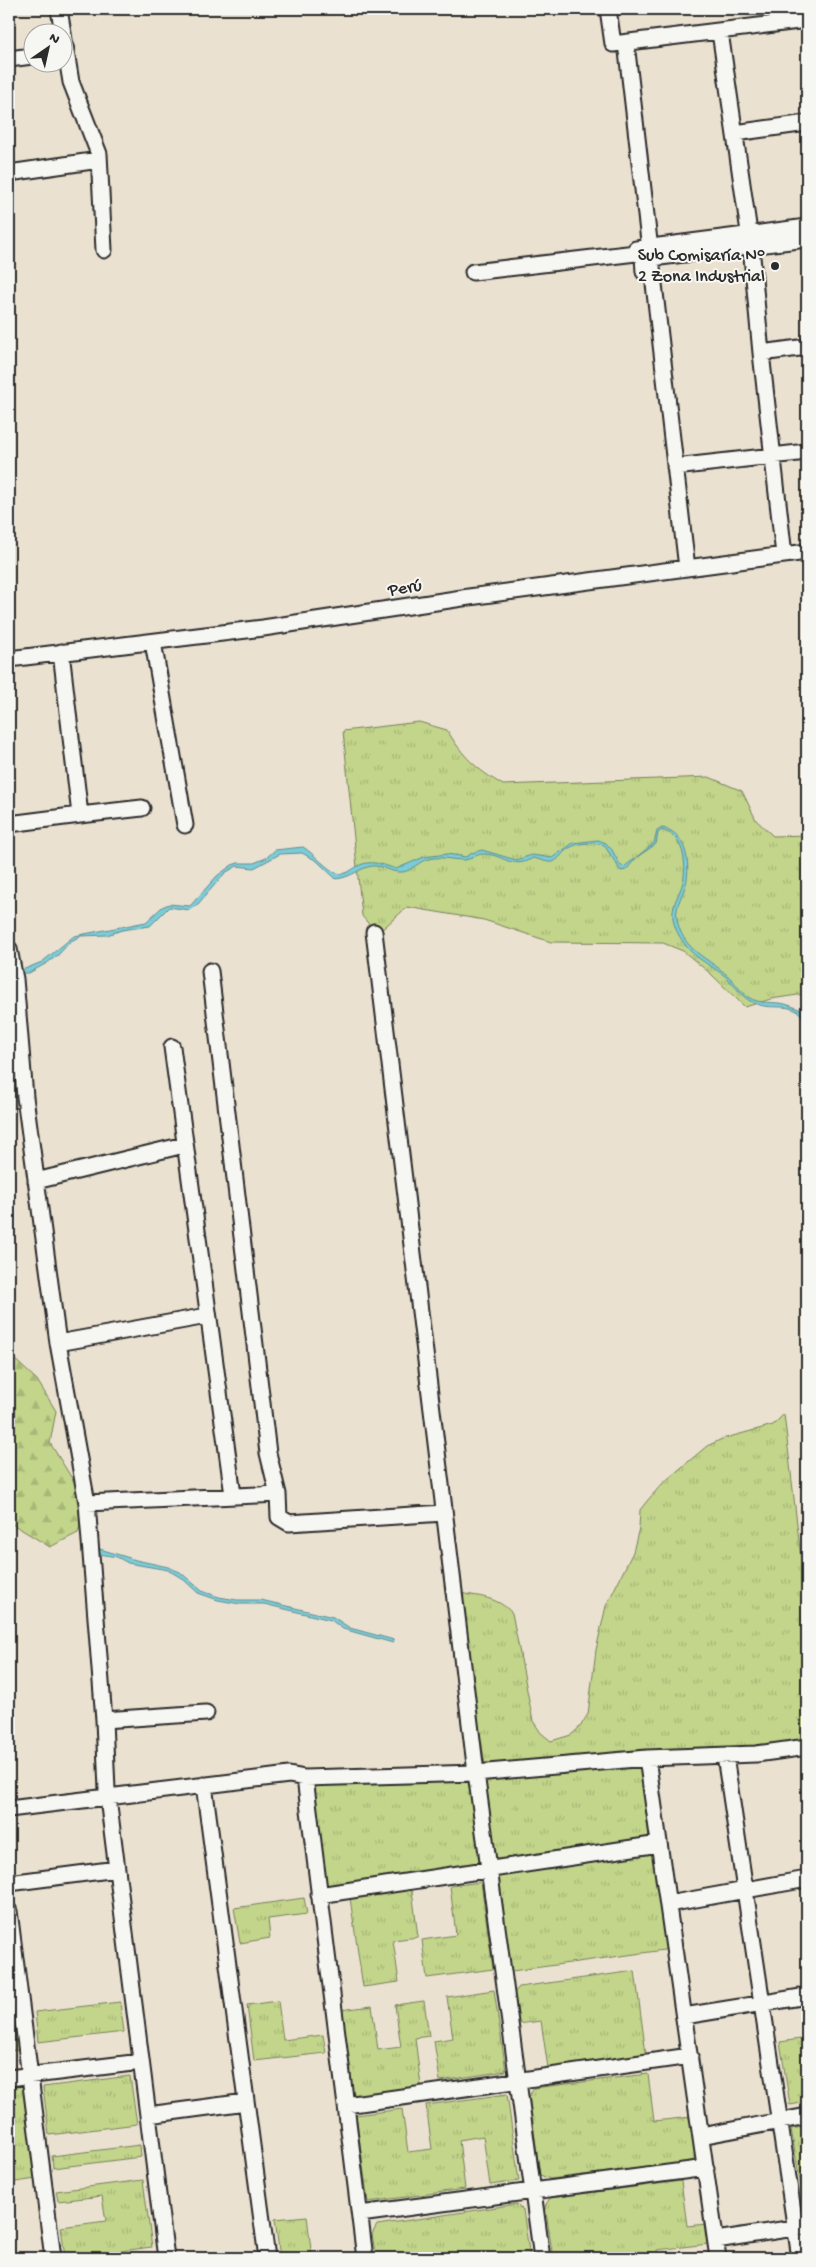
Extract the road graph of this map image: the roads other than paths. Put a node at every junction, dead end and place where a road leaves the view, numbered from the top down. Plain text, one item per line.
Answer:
1 (58, 9) edge
2 (608, 9) edge
3 (807, 20) edge
4 (60, 22) edge
5 (720, 32) junction
6 (626, 43) junction
7 (22, 57) edge
8 (9, 59) edge
9 (69, 72) edge
10 (807, 123) edge
11 (735, 133) junction
12 (99, 160) junction
13 (9, 173) edge
14 (807, 227) edge
15 (807, 239) edge
16 (750, 241) junction
17 (104, 250) dead end
18 (643, 252) junction
19 (473, 272) dead end
20 (807, 347) edge
21 (761, 353) junction
22 (807, 452) edge
23 (773, 456) junction
24 (675, 467) junction
25 (807, 552) edge
26 (784, 555) junction
27 (687, 568) junction
28 (153, 642) junction
29 (61, 652) junction
30 (9, 659) edge
31 (142, 808) dead end
32 (80, 815) junction
33 (9, 824) edge
34 (184, 825) dead end
35 (374, 932) dead end
36 (10, 955) edge
37 (210, 971) dead end
38 (172, 1047) dead end
39 (184, 1145) junction
40 (36, 1180) junction
41 (207, 1316) junction
42 (58, 1343) junction
43 (278, 1494) junction
44 (233, 1495) junction
45 (87, 1503) junction
46 (444, 1513) junction
47 (206, 1714) dead end
48 (104, 1720) junction
49 (807, 1747) edge
50 (726, 1756) junction
51 (647, 1758) junction
52 (476, 1773) junction
53 (305, 1778) junction
54 (204, 1785) junction
55 (108, 1797) junction
56 (9, 1809) edge
57 (659, 1844) junction
58 (117, 1869) junction
59 (489, 1870) junction
60 (807, 1879) edge
61 (9, 1883) edge
62 (745, 1890) junction
63 (320, 1895) junction
64 (668, 1904) junction
65 (9, 1910) edge
66 (807, 1996) edge
67 (762, 2003) junction
68 (684, 2016) junction
69 (690, 2056) junction
70 (141, 2062) junction
71 (30, 2076) junction
72 (9, 2078) edge
73 (518, 2081) junction
74 (246, 2102) junction
75 (346, 2105) junction
76 (148, 2115) junction
77 (807, 2116) edge
78 (780, 2121) junction
79 (701, 2136) junction
80 (706, 2168) junction
81 (533, 2191) junction
82 (360, 2214) junction
83 (801, 2227) edge
84 (716, 2240) junction
85 (53, 2258) edge
86 (166, 2258) edge
87 (267, 2258) edge
88 (366, 2258) edge
89 (542, 2258) edge
90 (718, 2258) edge
91 (800, 2258) edge

1 - 4 street
2 - 6 street
3 - 5 street
5 - 6 street
5 - 11 street
6 - 18 street
7 - 8 street
9 - 12 street
10 - 11 street
11 - 16 street
12 - 13 street
12 - 17 street
14 - 16 street
15 - 16 street
16 - 18 street
16 - 21 street
18 - 19 street
18 - 24 street
20 - 21 street
21 - 23 street
22 - 23 street
23 - 24 street
23 - 26 street
24 - 27 street
25 - 26 street, Perú
26 - 27 street, Perú
27 - 28 street, Perú
28 - 29 street, Perú
28 - 34 street
29 - 30 street, Perú
29 - 32 street
31 - 32 street
32 - 33 street
35 - 46 street
36 - 40 street
37 - 43 street
38 - 39 street
39 - 40 street
39 - 41 street
40 - 42 street
41 - 42 street
41 - 44 street
42 - 45 street
43 - 44 street
43 - 46 street
44 - 45 street
45 - 48 street
46 - 52 street
47 - 48 street
48 - 55 street
49 - 50 street
50 - 51 street
50 - 62 street
51 - 52 street
51 - 57 street
52 - 53 street
52 - 59 street
53 - 54 street
53 - 63 street
54 - 55 street
54 - 74 street
55 - 56 street
55 - 58 street
57 - 59 street
57 - 64 street
58 - 61 street
58 - 70 street
59 - 63 street
59 - 73 street
60 - 62 street
62 - 64 street
62 - 67 street
63 - 75 street
64 - 68 street
65 - 71 street
66 - 67 street
67 - 68 street
67 - 78 street
68 - 69 street
69 - 73 street
69 - 79 street
70 - 71 street
70 - 76 street
71 - 72 street
71 - 85 street
73 - 75 street
73 - 81 street
74 - 76 street
74 - 87 street
75 - 82 street
76 - 86 street
77 - 78 street
78 - 79 street
78 - 83 street
79 - 80 street
80 - 81 street
80 - 84 street
81 - 82 street
81 - 89 street
82 - 88 street
83 - 84 street
83 - 91 street
84 - 90 street

